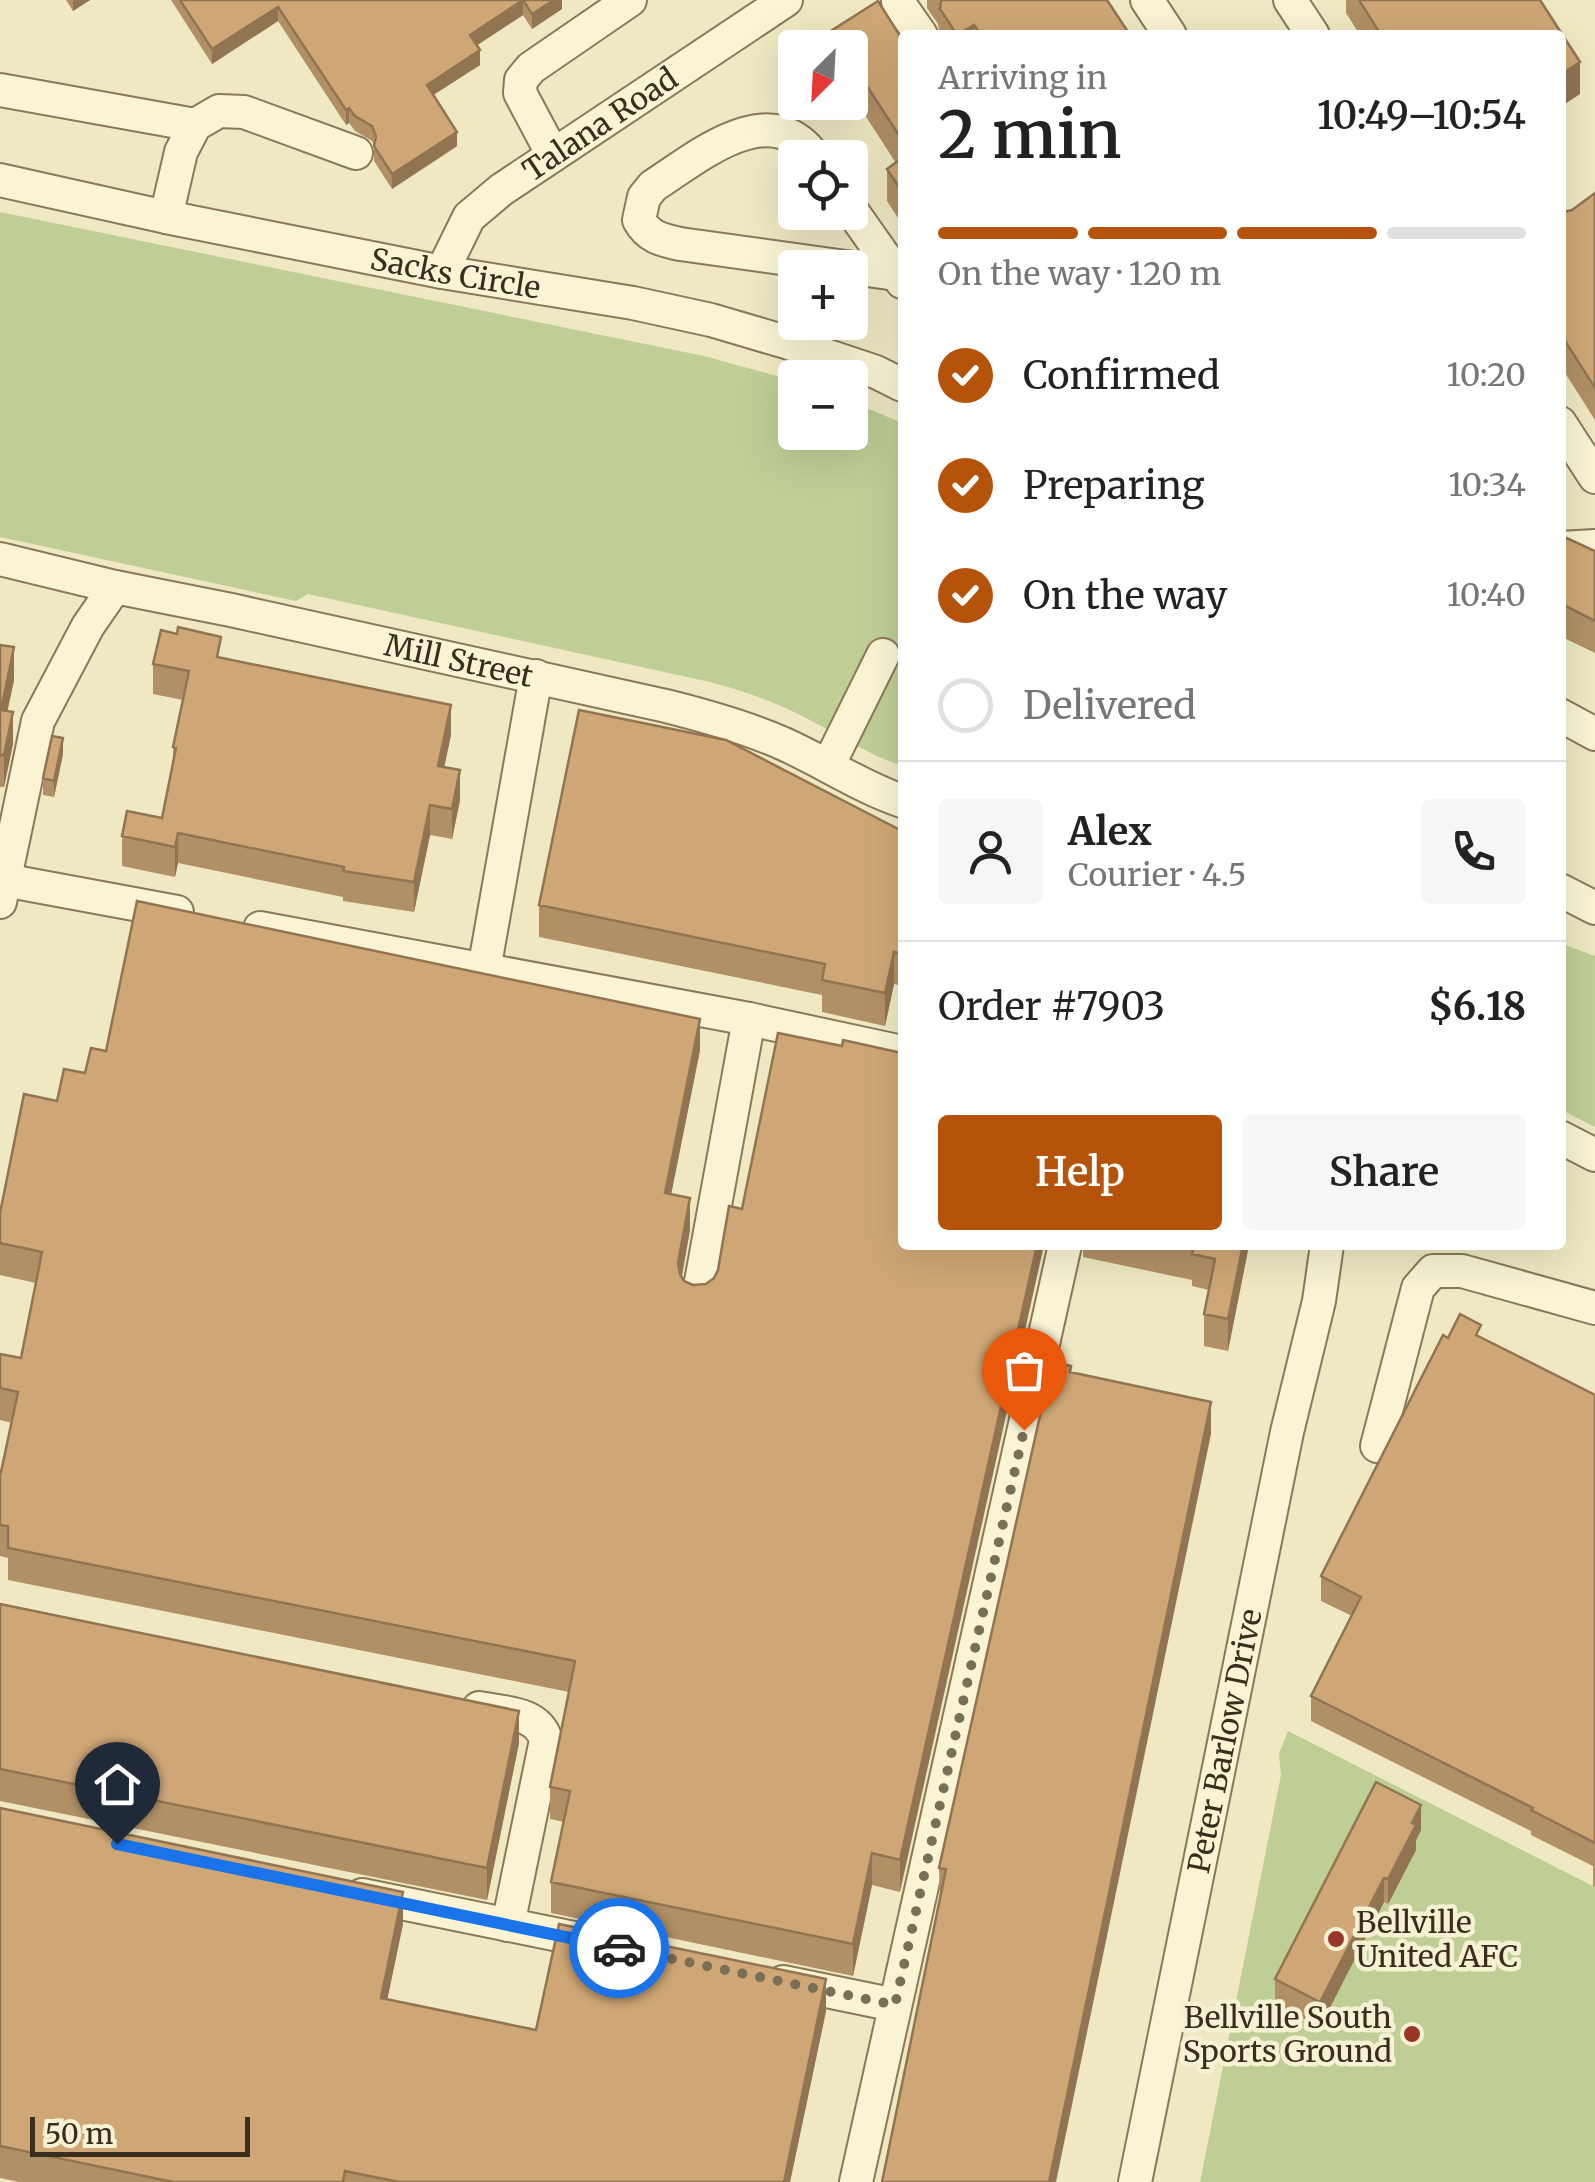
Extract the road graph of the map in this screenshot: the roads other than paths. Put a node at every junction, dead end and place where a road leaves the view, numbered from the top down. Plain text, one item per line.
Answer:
1 (630, 0) edge
2 (786, 0) edge
3 (1146, 0) edge
4 (1290, 0) edge
5 (898, 2) edge
6 (741, 11) edge
7 (918, 30) edge
8 (1167, 30) edge
9 (1310, 30) edge
10 (0, 90) edge
11 (194, 126) junction
12 (797, 140) edge
13 (356, 153) dead end
14 (553, 155) junction
15 (0, 180) edge
16 (166, 217) junction
17 (865, 230) edge
18 (442, 272) junction
19 (898, 277) edge
20 (898, 278) edge
21 (898, 383) edge
22 (1566, 431) edge
23 (1595, 476) edge
24 (1595, 546) edge
25 (1566, 548) edge
26 (0, 559) edge
27 (115, 587) junction
28 (884, 656) dead end
29 (536, 676) junction
30 (1566, 718) edge
31 (1595, 734) edge
32 (828, 766) junction
33 (898, 800) edge
34 (2, 891) edge
35 (1566, 893) edge
36 (1595, 908) edge
37 (484, 970) junction
38 (749, 1019) junction
39 (898, 1051) edge
40 (1566, 1140) edge
41 (1595, 1155) edge
42 (1064, 1250) edge
43 (1326, 1250) edge
44 (1340, 1250) edge
45 (698, 1298) edge
46 (1318, 1300) junction
47 (1595, 1308) edge
48 (1377, 1446) dead end
49 (454, 1703) edge
50 (332, 1888) edge
51 (508, 1925) junction
52 (624, 1949) edge
53 (760, 1977) edge
54 (895, 2005) junction
55 (856, 2182) edge
56 (1134, 2182) edge

1 - 14 street
2 - 6 street, Talana Road
3 - 8 street
4 - 9 street
5 - 7 street
6 - 14 street, Talana Road
10 - 11 street
11 - 13 street
11 - 16 street
12 - 20 street
14 - 18 street, Talana Road
15 - 16 street, Sacks Circle
16 - 18 street, Sacks Circle
17 - 19 street
18 - 21 street, Sacks Circle
22 - 23 street
24 - 25 street
26 - 27 street, Mill Street
27 - 29 street, Mill Street
27 - 34 street
28 - 32 street
29 - 32 street, Mill Street
29 - 37 street
30 - 31 street
32 - 33 street, Mill Street
34 - 37 street
35 - 36 street
37 - 38 street
38 - 39 street
38 - 45 street
40 - 41 street
42 - 54 street
43 - 46 street, Peter Barlow Drive
44 - 46 street, Peter Barlow Drive
46 - 56 street, Peter Barlow Drive
47 - 48 street
49 - 51 street
50 - 51 street
51 - 52 street
53 - 54 street
54 - 55 street

